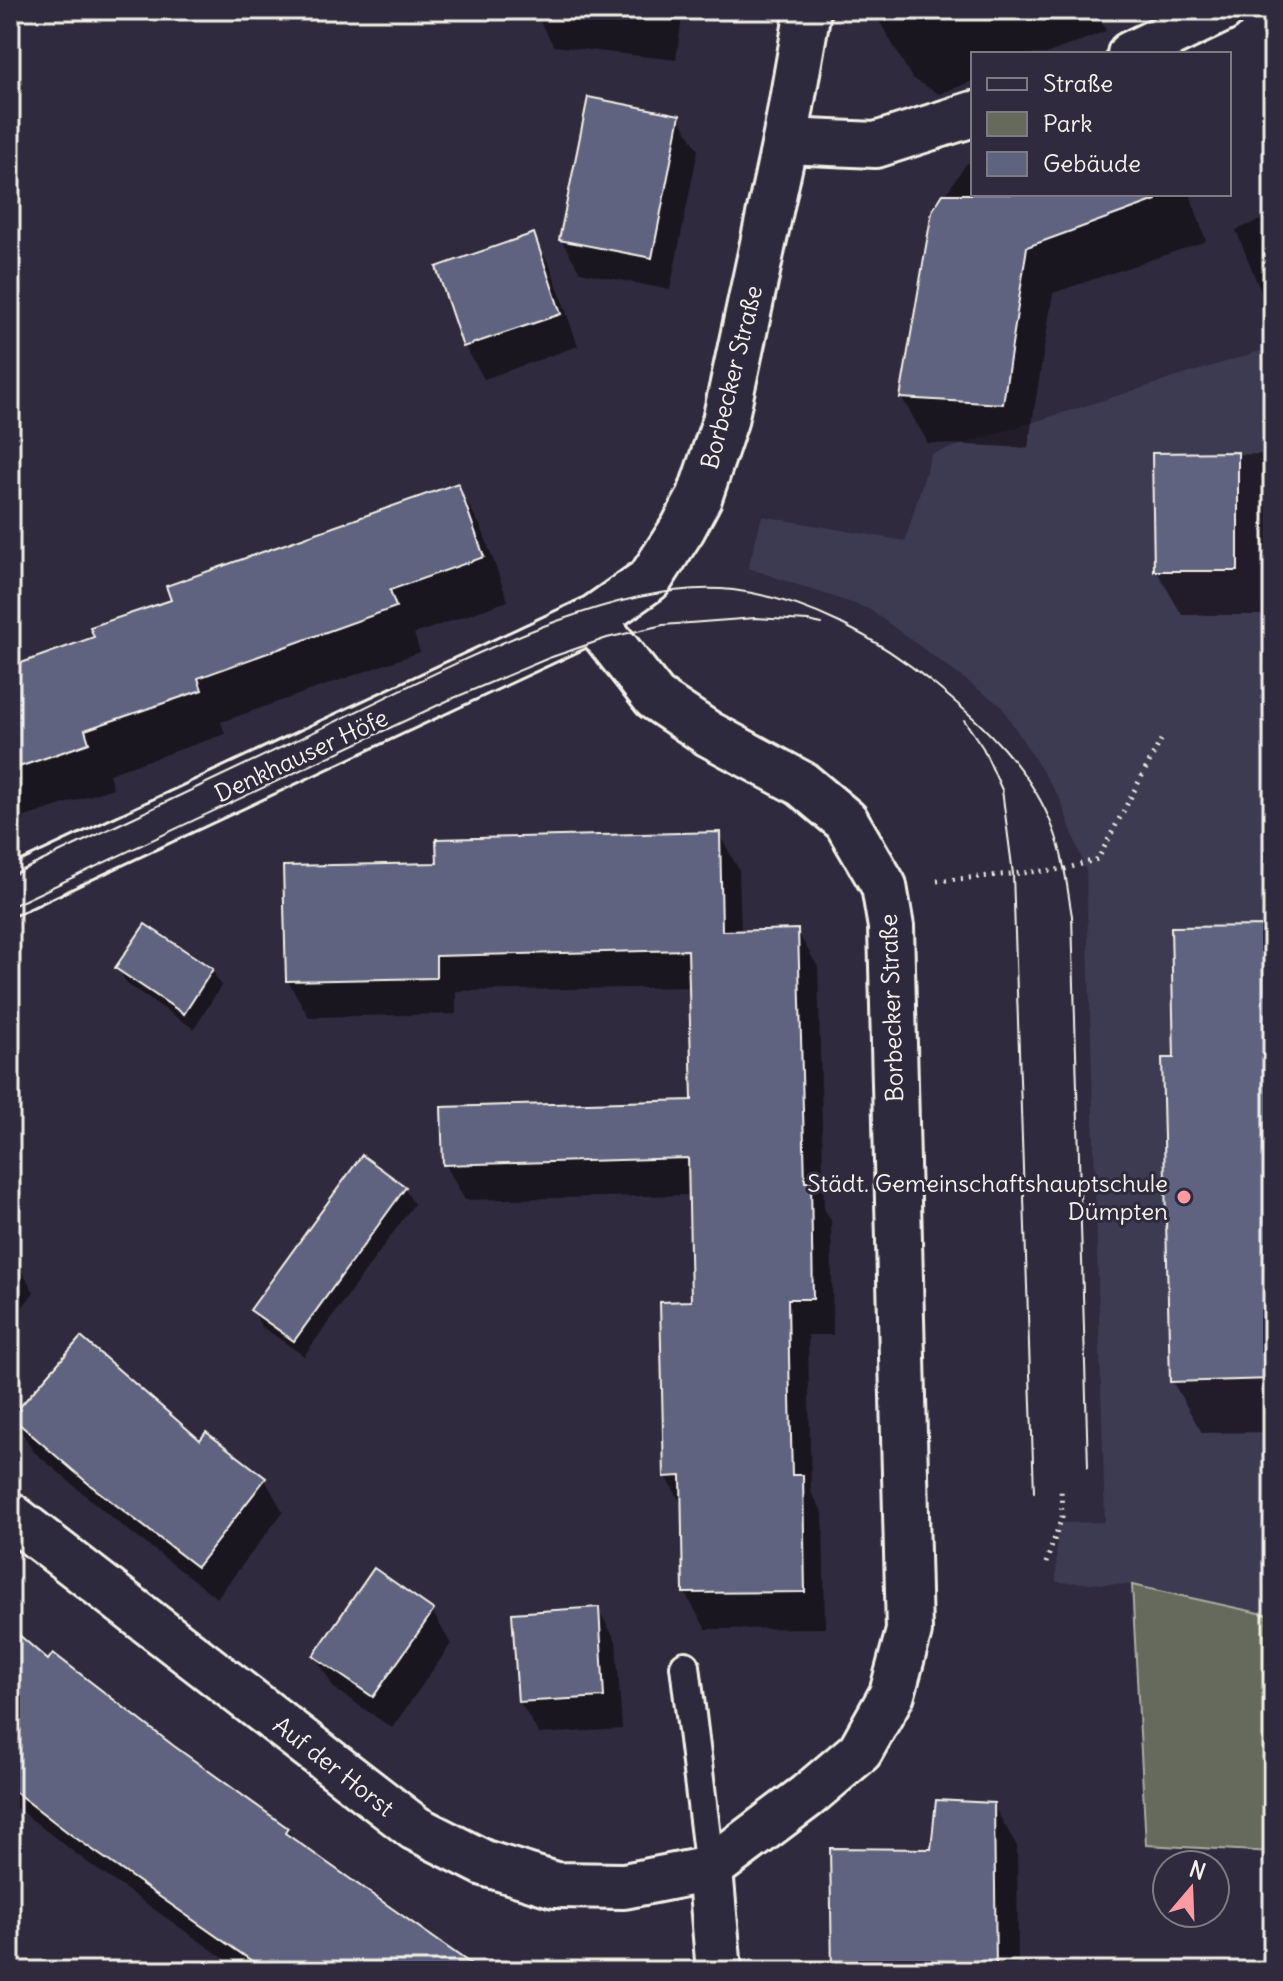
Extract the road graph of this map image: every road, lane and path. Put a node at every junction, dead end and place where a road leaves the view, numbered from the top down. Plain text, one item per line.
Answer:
1 (808, 10) edge
2 (1222, 10) edge
3 (1134, 52) edge
4 (971, 115) edge
5 (785, 141) junction
6 (593, 619) junction
7 (1161, 740) dead end
8 (884, 886) junction
9 (10, 892) edge
10 (1061, 1487) dead end
11 (10, 1515) edge
12 (1046, 1563) dead end
13 (685, 1666) dead end
14 (710, 1869) junction
15 (10, 1958) edge
16 (24, 1971) edge
17 (719, 1971) edge

1 - 5 street, Borbecker Straße
2 - 3 street
4 - 5 street
5 - 6 street, Borbecker Straße
6 - 8 street, Borbecker Straße
6 - 9 street, Denkhauser Höfe
7 - 8 path
8 - 14 street, Borbecker Straße
10 - 12 path
11 - 14 street, Auf der Horst
13 - 14 lane
14 - 17 street
15 - 16 path

